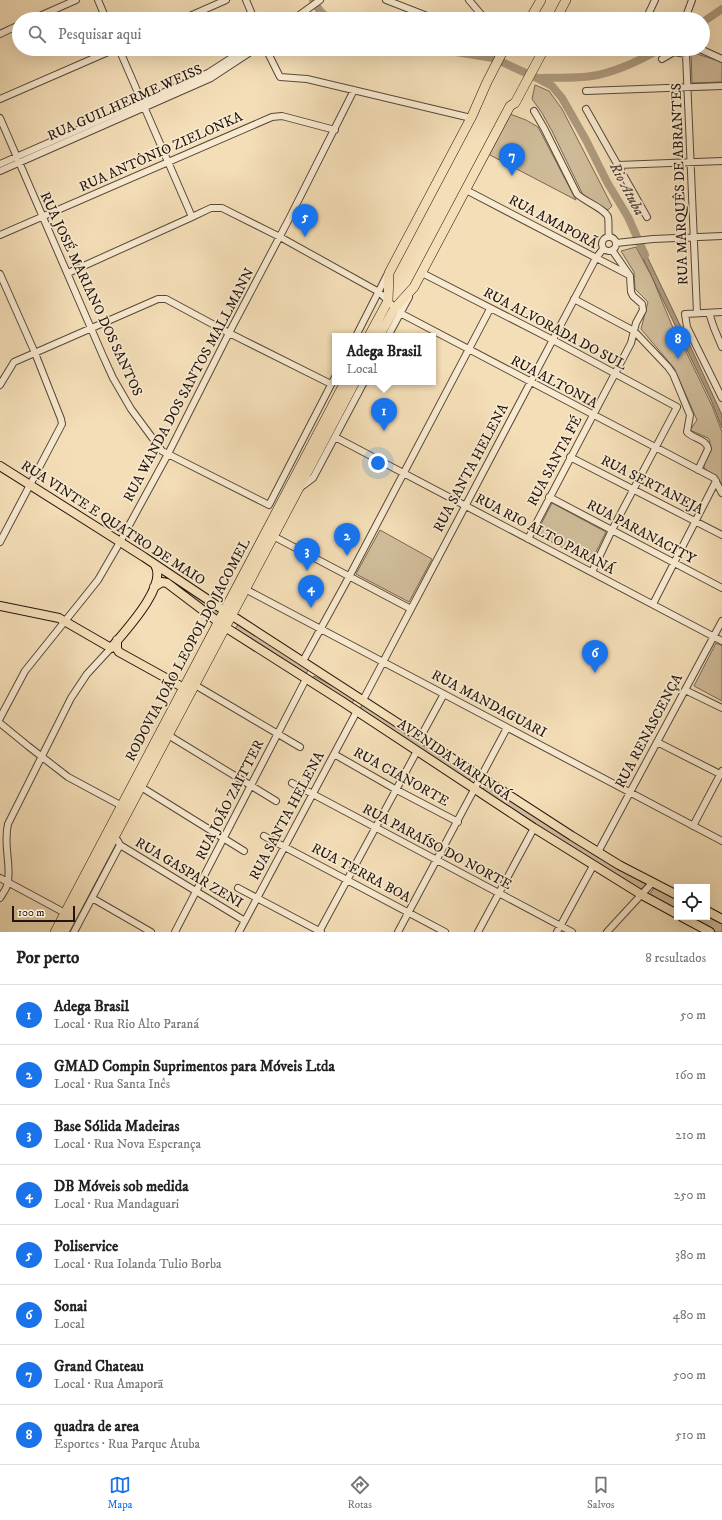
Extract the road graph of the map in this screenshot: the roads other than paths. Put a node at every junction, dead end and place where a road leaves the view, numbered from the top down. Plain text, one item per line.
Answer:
1 (76, 0) edge
2 (98, 0) edge
3 (226, 0) edge
4 (246, 0) edge
5 (320, 0) edge
6 (386, 0) edge
7 (469, 0) edge
8 (540, 0) edge
9 (566, 0) edge
10 (654, 0) edge
11 (692, 0) edge
12 (49, 12) edge
13 (103, 12) edge
14 (199, 12) edge
15 (251, 12) edge
16 (304, 12) edge
17 (417, 12) edge
18 (479, 12) edge
19 (534, 12) edge
20 (560, 12) edge
21 (649, 12) edge
22 (688, 12) edge
23 (12, 28) edge
24 (0, 34) edge
25 (710, 54) edge
26 (99, 56) edge
27 (122, 56) edge
28 (235, 56) edge
29 (245, 56) edge
30 (269, 56) edge
31 (500, 56) edge
32 (540, 56) edge
33 (667, 56) edge
34 (686, 56) edge
35 (662, 59) dead end
36 (722, 59) edge
37 (722, 86) edge
38 (688, 87) junction
39 (354, 90) junction
40 (586, 91) dead end
41 (0, 99) edge
42 (144, 104) junction
43 (586, 109) dead end
44 (534, 112) dead end
45 (0, 118) edge
46 (471, 118) junction
47 (335, 130) junction
48 (17, 160) junction
49 (722, 161) edge
50 (169, 162) junction
51 (691, 162) junction
52 (0, 164) edge
53 (618, 166) junction
54 (0, 171) edge
55 (466, 190) junction
56 (43, 217) junction
57 (192, 217) junction
58 (647, 218) dead end
59 (0, 235) edge
60 (722, 236) edge
61 (608, 237) junction
62 (694, 237) junction
63 (280, 238) junction
64 (616, 243) junction
65 (603, 249) junction
66 (612, 250) junction
67 (596, 258) junction
68 (422, 272) junction
69 (68, 273) junction
70 (389, 273) junction
71 (0, 274) edge
72 (630, 276) junction
73 (379, 292) junction
74 (574, 299) junction
75 (388, 301) junction
76 (490, 309) junction
77 (397, 311) junction
78 (722, 312) edge
79 (697, 313) junction
80 (709, 313) junction
81 (91, 328) junction
82 (634, 331) junction
83 (229, 333) junction
84 (358, 333) edge
85 (371, 333) edge
86 (382, 333) edge
87 (389, 333) edge
88 (553, 340) junction
89 (722, 347) edge
90 (468, 349) junction
91 (35, 353) junction
92 (615, 373) junction
93 (530, 382) junction
94 (331, 384) joint
95 (0, 385) edge
96 (344, 385) edge
97 (353, 385) edge
98 (362, 385) edge
99 (722, 398) edge
100 (687, 405) junction
101 (677, 407) junction
102 (592, 415) junction
103 (335, 436) junction
104 (656, 448) junction
105 (168, 454) junction
106 (570, 457) junction
107 (0, 466) edge
108 (698, 470) junction
109 (403, 473) junction
110 (716, 481) junction
111 (29, 485) junction
112 (298, 489) junction
113 (633, 489) junction
114 (722, 493) edge
115 (549, 497) junction
116 (269, 505) junction
117 (465, 505) junction
118 (275, 516) junction
119 (695, 522) junction
120 (612, 530) junction
121 (722, 535) edge
122 (273, 536) junction
123 (528, 539) junction
124 (0, 542) edge
125 (120, 542) junction
126 (674, 563) junction
127 (154, 564) junction
128 (592, 572) junction
129 (349, 577) junction
130 (154, 587) junction
131 (722, 588) edge
132 (245, 589) junction
133 (653, 604) junction
134 (0, 606) edge
135 (411, 609) junction
136 (228, 613) junction
137 (722, 621) edge
138 (64, 622) junction
139 (222, 624) junction
140 (321, 629) junction
141 (714, 636) junction
142 (117, 640) junction
143 (722, 641) edge
144 (111, 648) junction
145 (383, 661) junction
146 (303, 662) junction
147 (312, 668) junction
148 (306, 679) junction
149 (195, 685) junction
150 (184, 688) junction
151 (685, 690) junction
152 (444, 694) junction
153 (363, 700) junction
154 (722, 708) edge
155 (356, 711) junction
156 (0, 718) edge
157 (0, 723) edge
158 (507, 728) junction
159 (277, 733) junction
160 (168, 735) junction
161 (420, 738) junction
162 (657, 742) junction
163 (300, 747) dead end
164 (417, 751) junction
165 (334, 754) junction
166 (40, 756) junction
167 (722, 774) edge
168 (481, 778) junction
169 (292, 783) dead end
170 (250, 785) junction
171 (141, 787) junction
172 (395, 789) junction
173 (474, 790) junction
174 (629, 792) junction
175 (312, 795) junction
176 (276, 801) dead end
177 (125, 807) junction
178 (458, 822) junction
179 (693, 826) junction
180 (374, 828) junction
181 (534, 828) junction
182 (115, 835) junction
183 (264, 836) dead end
184 (223, 839) junction
185 (722, 841) edge
186 (120, 845) junction
187 (285, 846) junction
188 (244, 851) dead end
189 (598, 852) junction
190 (437, 860) junction
191 (593, 866) junction
192 (0, 878) edge
193 (347, 879) junction
194 (8, 882) junction
195 (653, 882) junction
196 (238, 888) dead end
197 (196, 891) junction
198 (498, 893) junction
199 (674, 894) edge
200 (642, 895) junction
201 (0, 898) edge
202 (92, 898) junction
203 (257, 899) junction
204 (674, 899) edge
205 (409, 912) junction
206 (674, 912) edge
207 (674, 912) edge
208 (65, 913) junction
209 (710, 913) edge
210 (722, 919) edge
211 (688, 920) edge
212 (245, 921) junction
213 (559, 929) edge
214 (55, 932) edge
215 (64, 932) edge
216 (74, 932) edge
217 (151, 932) edge
218 (175, 932) edge
219 (239, 932) edge
220 (319, 932) edge
221 (398, 932) edge
222 (445, 932) edge
223 (478, 932) edge
224 (572, 932) edge
225 (607, 932) edge
226 (710, 932) edge

1 - 12 street
2 - 13 street
3 - 14 street
4 - 15 street
5 - 16 street
6 - 17 street
7 - 18 street
8 - 19 highway
9 - 20 highway
10 - 21 street
11 - 22 street
23 - 24 street
25 - 36 street
26 - 41 street
27 - 42 street
28 - 42 street, RUA GUILHERME WEISS
29 - 42 street, RUA GUILHERME WEISS
30 - 39 street
31 - 46 highway
32 - 55 highway
33 - 35 street, RUA MARQUÊS DE ABRANTES
34 - 38 street, RUA MARQUÊS DE ABRANTES
37 - 38 street
38 - 40 street
38 - 51 street, RUA MARQUÊS DE ABRANTES
39 - 46 street
39 - 47 street, RUA WANDA DOS SANTOS MALLMANN
42 - 48 street, RUA GUILHERME WEISS
42 - 50 street
43 - 53 street
44 - 61 street
45 - 48 street, RUA JOSÉ MARIANO DOS SANTOS
46 - 70 highway
47 - 50 street, RUA ANTÔNIO ZIELONKA
47 - 63 street, RUA WANDA DOS SANTOS MALLMANN
48 - 52 street, RUA GUILHERME WEISS
48 - 54 street, RUA GUILHERME WEISS
48 - 56 street, RUA JOSÉ MARIANO DOS SANTOS
49 - 51 street
50 - 56 street, RUA ANTÔNIO ZIELONKA
50 - 57 street
51 - 53 street
51 - 62 street, RUA MARQUÊS DE ABRANTES
53 - 58 street
55 - 67 street, RUA AMAPORÃ
55 - 68 highway
56 - 59 street, RUA ANTÔNIO ZIELONKA
56 - 69 street, RUA JOSÉ MARIANO DOS SANTOS
57 - 63 street
57 - 69 street
60 - 62 street
61 - 64 street
61 - 65 street
62 - 64 street
62 - 79 street, RUA MARQUÊS DE ABRANTES
63 - 73 street
63 - 83 street, RUA WANDA DOS SANTOS MALLMANN
64 - 66 street
65 - 66 street
65 - 67 street, RUA SANTA HELENA
66 - 72 street
67 - 72 street, RUA AMAPORÃ
67 - 74 street, RUA SANTA HELENA
68 - 76 street, RUA ALVORADA DO SUL
68 - 77 highway
69 - 81 street, RUA JOSÉ MARIANO DOS SANTOS
70 - 73 street
70 - 75 highway
71 - 91 street
72 - 82 street, RUA SANTA FÉ
73 - 75 street
73 - 84 street
74 - 82 street
74 - 88 street, RUA SANTA HELENA
75 - 77 street
75 - 85 highway
76 - 88 street, RUA ALVORADA DO SUL
76 - 90 street
77 - 86 highway
77 - 87 street
77 - 90 street, RUA ALTONIA
78 - 80 street
79 - 80 street
79 - 99 street
80 - 89 street
81 - 83 street
81 - 91 street
81 - 105 street, RUA JOSÉ MARIANO DOS SANTOS
82 - 92 street, RUA SANTA FÉ
82 - 100 street
83 - 94 street
83 - 105 street, RUA WANDA DOS SANTOS MALLMANN
88 - 92 street, RUA ALVORADA DO SUL
88 - 93 street, RUA SANTA HELENA
90 - 93 street, RUA ALTONIA
90 - 109 street
91 - 95 street
91 - 111 street
92 - 101 street, RUA ALVORADA DO SUL
92 - 102 street, RUA SANTA FÉ
93 - 102 street, RUA ALTONIA
93 - 117 street, RUA SANTA HELENA
94 - 116 street
96 - 118 highway, RODOVIA JOÃO LEOPOLDO JACOMEL
97 - 112 highway, RODOVIA JOÃO LEOPOLDO JACOMEL
98 - 103 street, RODOVIA JOÃO LEOPOLDO JACOMEL
100 - 101 street
100 - 108 street
101 - 104 street
102 - 104 street, RUA ALTONIA
102 - 106 street, RUA SANTA FÉ
103 - 109 street, RUA RIO ALTO PARANÁ
103 - 112 street, RODOVIA JOÃO LEOPOLDO JACOMEL
104 - 108 street, RUA ALTONIA
104 - 113 street
105 - 116 street, RUA JOSÉ MARIANO DOS SANTOS
105 - 125 street, RUA WANDA DOS SANTOS MALLMANN
106 - 113 street, RUA SERTANEJA
106 - 115 street, RUA SANTA FÉ
107 - 111 main road, RUA VINTE E QUATRO DE MAIO
108 - 110 street, RUA ALTONIA
109 - 117 street, RUA RIO ALTO PARANÁ
109 - 129 street
110 - 114 street
110 - 119 street
111 - 124 street
111 - 125 main road, RUA VINTE E QUATRO DE MAIO
112 - 122 highway, RODOVIA JOÃO LEOPOLDO JACOMEL
113 - 119 street, RUA SERTANEJA
113 - 120 street
115 - 120 street, RUA PARANACITY
115 - 123 street, RUA SANTA FÉ
116 - 118 street
117 - 123 street, RUA RIO ALTO PARANÁ
117 - 135 street, RUA SANTA HELENA
118 - 136 highway, RODOVIA JOÃO LEOPOLDO JACOMEL
119 - 121 street, RUA SERTANEJA
119 - 126 street
120 - 126 street, RUA PARANACITY
120 - 128 street
122 - 129 street
122 - 132 highway, RODOVIA JOÃO LEOPOLDO JACOMEL
123 - 128 street, RUA RIO ALTO PARANÁ
125 - 127 main road, RUA VINTE E QUATRO DE MAIO
125 - 138 street, RUA WANDA DOS SANTOS MALLMANN
126 - 131 street, RUA PARANACITY
126 - 133 street
127 - 130 main road
127 - 136 main road, RUA VINTE E QUATRO DE MAIO
128 - 133 street, RUA RIO ALTO PARANÁ
129 - 135 street
129 - 140 street
130 - 139 main road, RUA VINTE E QUATRO DE MAIO
130 - 142 main road
132 - 136 highway, RODOVIA JOÃO LEOPOLDO JACOMEL
132 - 140 street, RUA MANDAGUARI
133 - 141 street, RUA RIO ALTO PARANÁ
134 - 138 main road
135 - 145 street, RUA SANTA HELENA
136 - 139 highway, RODOVIA JOÃO LEOPOLDO JACOMEL
136 - 146 main road, AVENIDA MARINGÁ
137 - 141 street, RUA RENASCENÇA
138 - 144 main road
138 - 156 street, RUA WANDA DOS SANTOS MALLMANN
139 - 148 main road, AVENIDA MARINGÁ
139 - 149 highway, RODOVIA JOÃO LEOPOLDO JACOMEL
139 - 150 highway, RODOVIA JOÃO LEOPOLDO JACOMEL
140 - 145 street, RUA MANDAGUARI
140 - 146 street
141 - 143 street, RUA RIO ALTO PARANÁ
141 - 151 street, RUA RENASCENÇA
142 - 144 main road
142 - 150 main road
144 - 166 street
145 - 152 street, RUA MANDAGUARI
145 - 153 street, RUA SANTA HELENA
146 - 147 main road, AVENIDA MARINGÁ
147 - 148 main road
147 - 153 main road, AVENIDA MARINGÁ
148 - 155 main road, AVENIDA MARINGÁ
148 - 159 street, RUA JOÃO ZAITTER
149 - 159 street
149 - 160 highway, RODOVIA JOÃO LEOPOLDO JACOMEL
150 - 177 highway, RODOVIA JOÃO LEOPOLDO JACOMEL
151 - 154 street
151 - 162 street, RUA RENASCENÇA
152 - 158 street, RUA MANDAGUARI
152 - 161 street
153 - 155 main road
153 - 161 main road, AVENIDA MARINGÁ
155 - 164 main road, AVENIDA MARINGÁ
155 - 165 street, RUA SANTA HELENA
157 - 166 street
158 - 168 street
158 - 174 street, RUA MANDAGUARI
159 - 163 street
159 - 170 street, RUA JOÃO ZAITTER
160 - 170 street
160 - 171 highway, RODOVIA JOÃO LEOPOLDO JACOMEL
161 - 168 main road, AVENIDA MARINGÁ
162 - 167 street
162 - 174 street, RUA RENASCENÇA
164 - 172 street
164 - 173 main road, AVENIDA MARINGÁ
165 - 172 street, RUA CIANORTE
165 - 175 street, RUA SANTA HELENA
166 - 177 street
166 - 194 street
167 - 179 street
168 - 173 street
168 - 189 main road, AVENIDA MARINGÁ
169 - 175 street, RUA PARAÍSO DO NORTE
170 - 176 street
170 - 184 street, RUA JOÃO ZAITTER
171 - 177 highway, RODOVIA JOÃO LEOPOLDO JACOMEL
171 - 184 street
172 - 178 street, RUA CIANORTE
172 - 180 street
173 - 178 street
173 - 181 main road, AVENIDA MARINGÁ
174 - 179 street, RUA MANDAGUARI
174 - 189 street, RUA RENASCENÇA
175 - 180 street, RUA PARAÍSO DO NORTE
175 - 187 street, RUA SANTA HELENA
177 - 182 highway, RODOVIA JOÃO LEOPOLDO JACOMEL
177 - 208 highway, RODOVIA JOÃO LEOPOLDO JACOMEL
178 - 190 street
179 - 185 street, RUA MANDAGUARI
180 - 190 street, RUA PARAÍSO DO NORTE
180 - 193 street
181 - 191 main road, AVENIDA MARINGÁ
181 - 198 street
182 - 186 street
182 - 215 highway, RODOVIA JOÃO LEOPOLDO JACOMEL
183 - 187 street, RUA TERRA BOA
184 - 188 street
184 - 197 street, RUA JOÃO ZAITTER
186 - 197 street, RUA GASPAR ZENI
186 - 202 street
187 - 193 street, RUA TERRA BOA
187 - 203 street, RUA SANTA HELENA
189 - 195 main road, AVENIDA MARINGÁ
190 - 198 street, RUA PARAÍSO DO NORTE
190 - 205 street
191 - 200 main road, AVENIDA MARINGÁ
191 - 213 street
192 - 194 street
193 - 205 street, RUA TERRA BOA
193 - 220 street
194 - 201 street
194 - 208 street
195 - 199 main road, AVENIDA MARINGÁ
195 - 200 street
196 - 203 street
197 - 212 street, RUA GASPAR ZENI
197 - 218 street, RUA JOÃO ZAITTER
198 - 213 street, RUA PARAÍSO DO NORTE
198 - 223 street
200 - 206 main road, AVENIDA MARINGÁ
200 - 225 street
202 - 216 street
202 - 217 street
203 - 212 street, RUA SANTA HELENA
203 - 220 street
204 - 207 main road
205 - 221 street
205 - 222 street, RUA TERRA BOA
208 - 214 highway, RODOVIA JOÃO LEOPOLDO JACOMEL
209 - 210 main road
211 - 226 main road
212 - 219 street, RUA SANTA HELENA
213 - 224 street, RUA PARAÍSO DO NORTE

